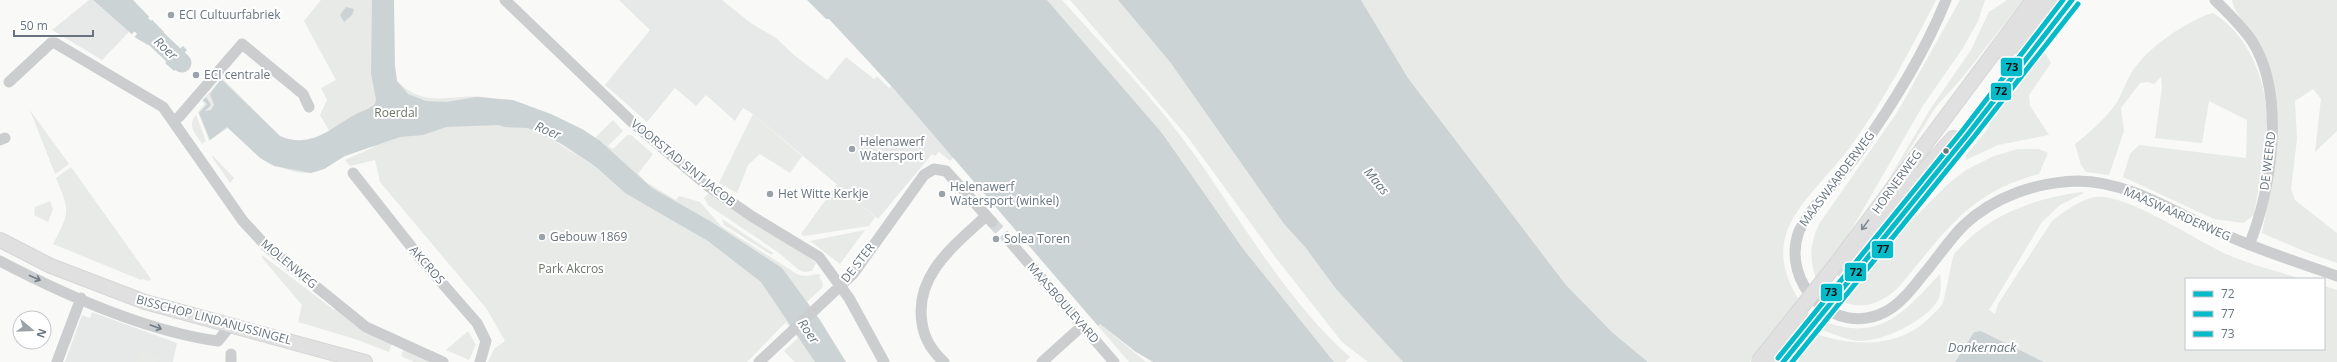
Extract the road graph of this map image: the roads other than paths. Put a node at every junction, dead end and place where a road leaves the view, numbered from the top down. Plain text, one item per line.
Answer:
1 (505, 0) edge
2 (1946, 0) edge
3 (2033, 0) edge
4 (2045, 0) edge
5 (2059, 0) edge
6 (2072, 0) edge
7 (2215, 0) edge
8 (9, 82) dead end
9 (309, 107) dead end
10 (173, 121) junction
11 (353, 173) dead end
12 (1903, 194) junction
13 (0, 240) edge
14 (1012, 244) tunnel mouth
15 (2249, 245) junction
16 (0, 261) edge
17 (1844, 270) junction
18 (2337, 276) edge
19 (841, 286) junction
20 (81, 298) junction
21 (230, 326) junction
22 (1082, 326) junction
23 (57, 362) edge
24 (366, 362) edge
25 (444, 362) edge
26 (480, 362) edge
27 (759, 362) edge
28 (884, 362) edge
29 (944, 362) edge
30 (1042, 362) edge
31 (1114, 362) edge
32 (1758, 362) edge
33 (1771, 362) edge
34 (1783, 362) edge

1 - 19 street, VOORSTAD SINT JACOB
2 - 15 street, MAASWAARDERWEG
3 -> 17 main road, HORNERWEG
4 - 12 main road, HORNERWEG
5 - 12 main road, HORNERWEG
6 - 17 main road, HORNERWEG
7 - 15 street, DE WEERD
8 - 10 street, MOLENWEG
9 - 10 street
10 - 25 street, MOLENWEG
11 - 26 street, AKCROS
12 - 17 main road, HORNERWEG
13 - 21 main road, BISSCHOP LINDANUSSINGEL
14 - 22 street, MAASBOULEVARD
15 - 18 street
16 -> 20 street, BISSCHOP LINDANUSSINGEL
17 - 32 main road, HORNERWEG, bridge
17 - 33 main road, HORNERWEG, bridge
17 - 34 main road, HORNERWEG, bridge
19 - 27 street, DE STER
19 - 28 street, VOORSTAD SINT JACOB
19 - 29 street, DE STER
20 -> 21 street, BISSCHOP LINDANUSSINGEL
20 - 23 street
21 - 24 main road, BISSCHOP LINDANUSSINGEL
22 - 30 street
22 - 31 street, MAASBOULEVARD

